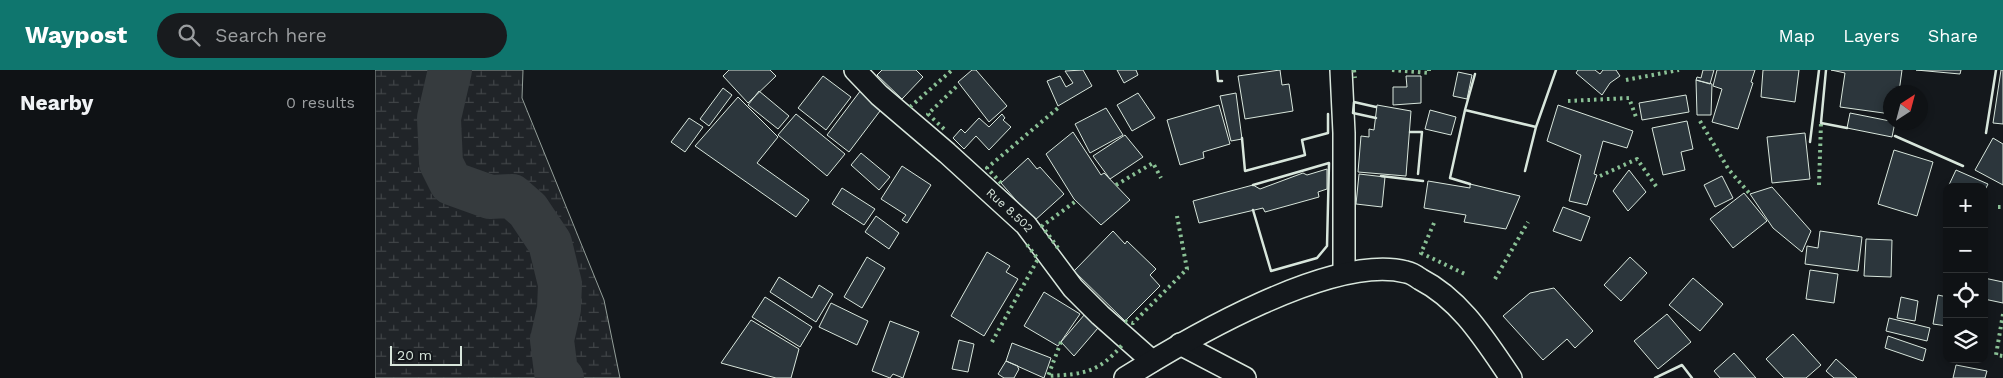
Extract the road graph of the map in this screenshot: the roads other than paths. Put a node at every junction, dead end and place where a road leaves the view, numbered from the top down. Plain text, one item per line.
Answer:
1 (855, 70) edge
2 (1341, 70) edge
3 (1344, 273) junction
4 (1180, 344) junction
5 (1152, 361) junction
6 (1125, 378) edge
7 (1245, 378) edge
8 (1511, 378) edge

1 - 5 street, Rue 8.502
2 - 3 street
3 - 4 street
3 - 8 street
4 - 5 street
4 - 7 street
5 - 6 street

